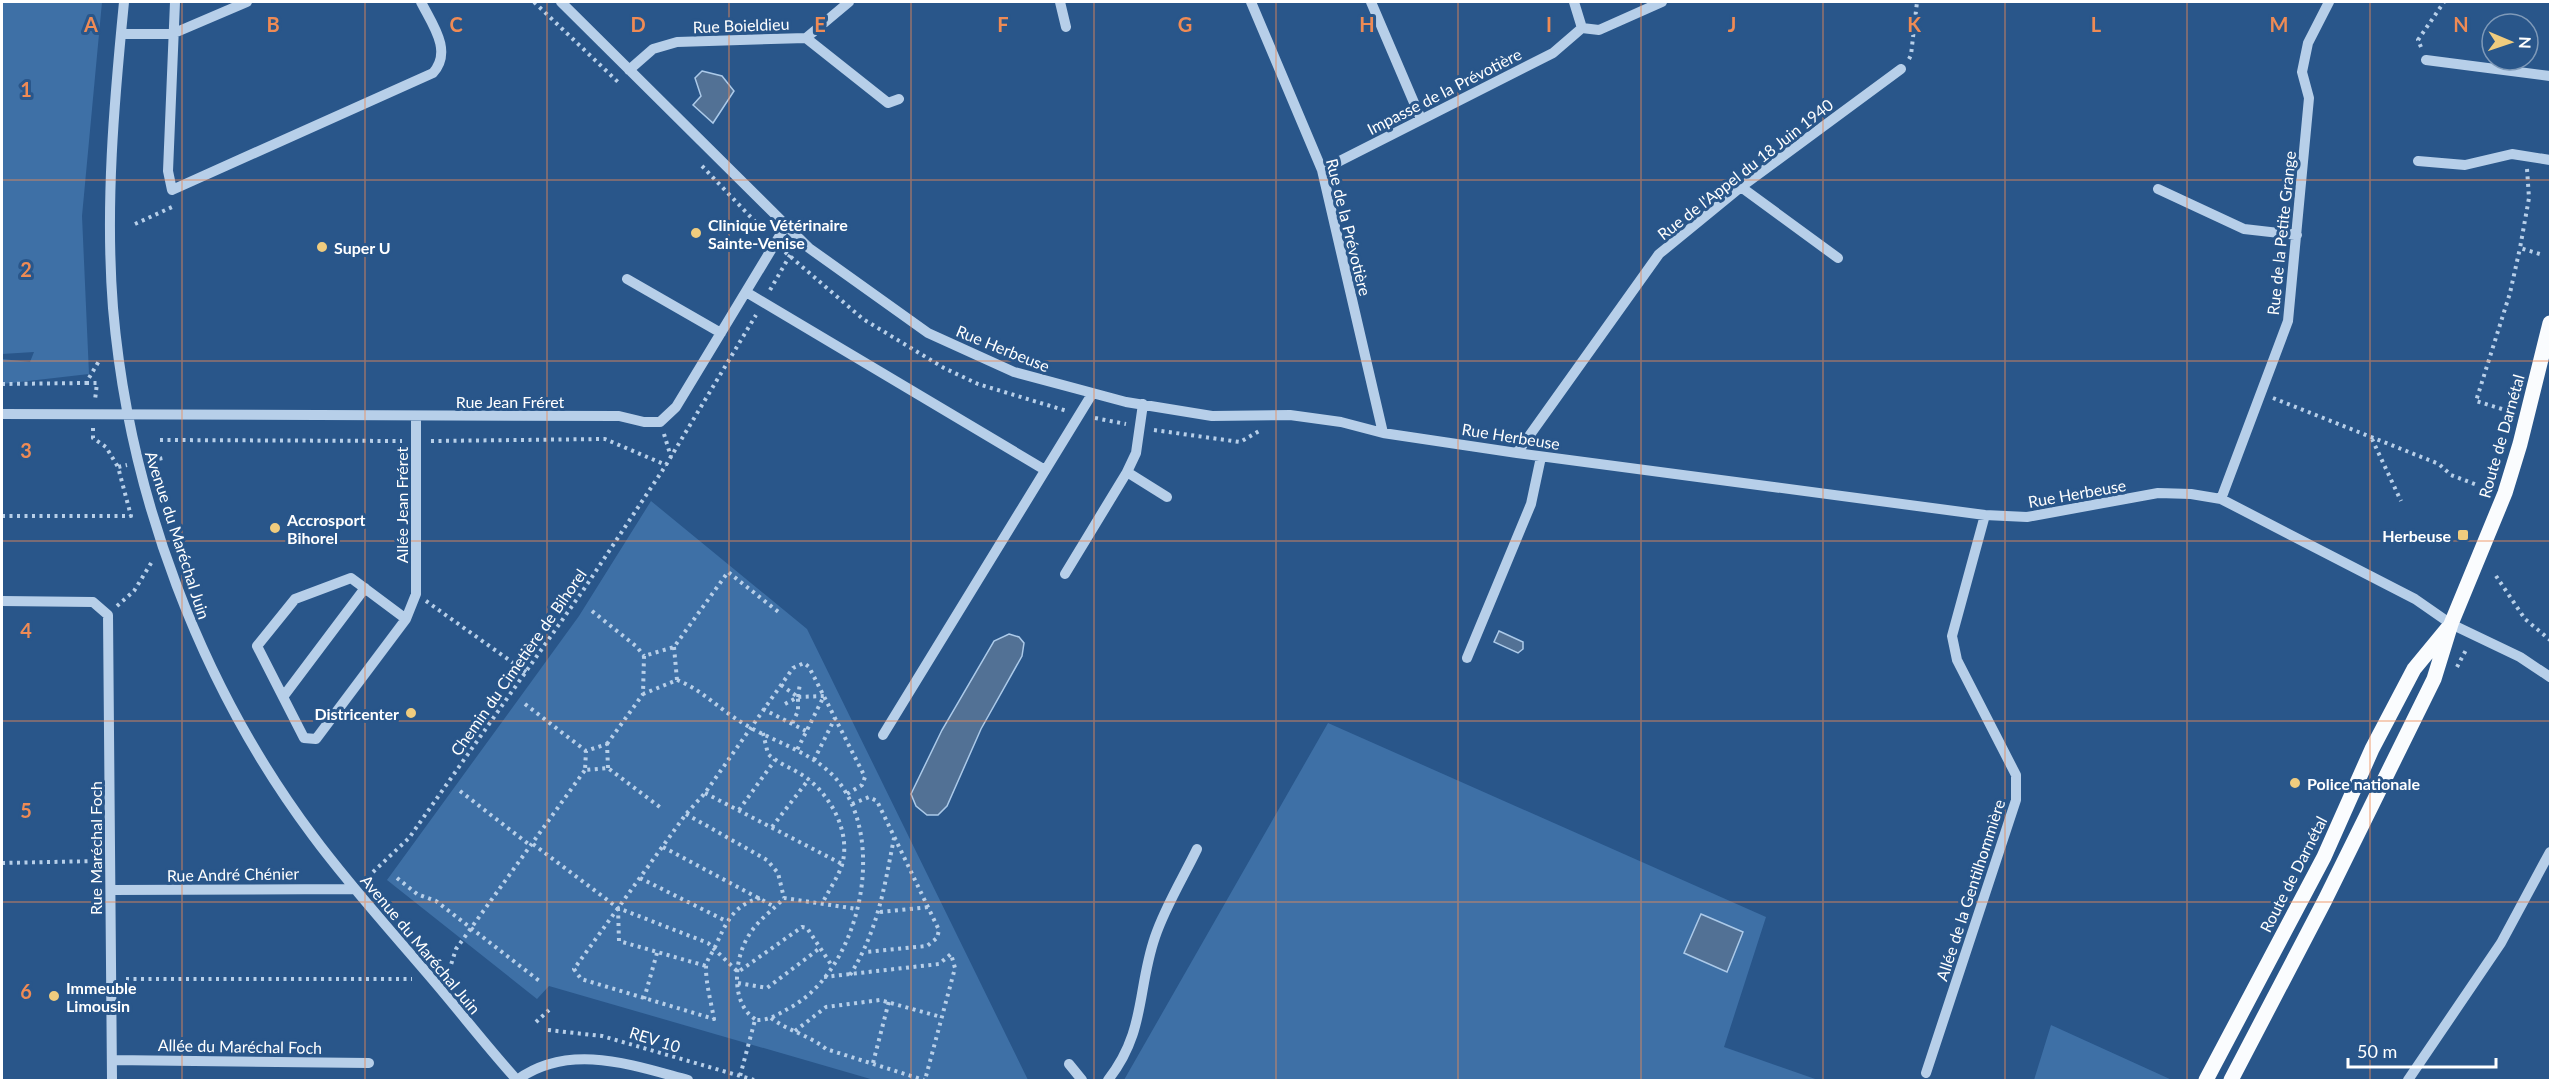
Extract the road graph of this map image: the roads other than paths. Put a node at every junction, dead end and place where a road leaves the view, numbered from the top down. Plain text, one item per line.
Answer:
1 (124, 2) edge
2 (175, 2) edge
3 (247, 2) edge
4 (421, 2) edge
5 (561, 2) edge
6 (849, 2) edge
7 (1060, 2) edge
8 (1251, 2) edge
9 (1371, 2) edge
10 (1574, 2) edge
11 (1662, 2) edge
12 (2329, 2) edge
13 (1066, 27) dead end
14 (1582, 28) junction
15 (121, 34) junction
16 (172, 34) junction
17 (806, 38) junction
18 (2426, 60) road end
19 (1901, 69) road end
20 (629, 70) junction
21 (2550, 76) edge
22 (898, 99) dead end
23 (1421, 119) junction
24 (2550, 160) edge
25 (2418, 161) dead end
26 (1322, 170) junction
27 (1741, 187) junction
28 (2158, 189) dead end
29 (785, 227) junction
30 (2297, 235) junction
31 (1838, 258) dead end
32 (627, 279) dead end
33 (746, 292) junction
34 (2550, 322) edge
35 (721, 333) junction
36 (1092, 394) junction
37 (1143, 405) junction
38 (2, 414) edge
39 (127, 416) junction
40 (416, 416) junction
41 (1383, 433) junction
42 (1517, 453) junction
43 (1541, 457) junction
44 (1045, 470) junction
45 (1127, 472) junction
46 (1167, 497) dead end
47 (2221, 499) junction
48 (1985, 514) junction
49 (1065, 574) dead end
50 (365, 588) junction
51 (2, 601) edge
52 (406, 619) junction
53 (2451, 624) junction
54 (1467, 658) dead end
55 (2550, 677) edge
56 (283, 697) junction
57 (883, 735) dead end
58 (1197, 849) dead end
59 (2550, 852) edge
60 (356, 889) junction
61 (111, 890) junction
62 (112, 1060) junction
63 (369, 1063) dead end
64 (1069, 1064) dead end
65 (1926, 1073) dead end
66 (112, 1080) edge
67 (517, 1080) edge
68 (688, 1080) edge
69 (1082, 1080) edge
70 (1108, 1080) edge
71 (2206, 1080) edge
72 (2230, 1080) edge
73 (2408, 1080) edge

1 - 15 street, Avenue du Maréchal Juin
2 - 16 street
3 - 16 street
4 - 16 street
5 - 20 street, Rue Herbeuse
6 - 17 street, Rue Boieldieu
7 - 13 street
8 - 26 street, Rue de la Prévotière
9 - 23 street
10 - 14 street
11 - 14 street
12 - 30 street, Rue de la Petite Grange
14 - 23 street, Impasse de la Prévotière
15 - 16 street
15 - 39 street, Avenue du Maréchal Juin
17 - 20 street, Rue Boieldieu
17 - 22 street
18 - 21 street
19 - 27 street, Rue de l'Appel du 18 Juin 1940
20 - 29 street, Rue Herbeuse
23 - 26 street, Impasse de la Prévotière
24 - 25 street
26 - 41 street, Rue de la Prévotière
27 - 31 street
27 - 42 street, Rue de l'Appel du 18 Juin 1940
28 - 30 street
29 - 33 street
29 - 36 street, Rue Herbeuse
30 - 47 street, Rue de la Petite Grange
32 - 35 street
33 - 35 street
33 - 44 street
34 - 53 main road, Route de Darnétal
35 - 40 street, Rue Jean Fréret
36 - 37 street, Rue Herbeuse
36 - 44 street
37 - 41 street, Rue Herbeuse
37 - 45 street
38 - 39 street, Rue Jean Fréret
39 - 40 street, Rue Jean Fréret
39 - 60 street, Avenue du Maréchal Juin
40 - 52 street, Allée Jean Fréret
41 - 42 street, Rue Herbeuse
42 - 43 street, Rue Herbeuse
43 - 48 street, Rue Herbeuse
43 - 54 street
44 - 57 street
45 - 46 street
45 - 49 street
47 - 48 street, Rue Herbeuse
47 - 53 street, Rue Herbeuse
48 - 65 street, Allée de la Gentilhommière
50 - 52 street
50 - 56 street
50 - 56 street
51 - 61 street, Rue Maréchal Foch
52 - 56 street
53 - 55 street, Rue Herbeuse
53 - 71 main road, Route de Darnétal
53 - 72 main road, Route de Darnétal
58 - 70 street
59 - 73 street
60 - 61 street, Rue André Chénier
60 - 67 street, Avenue du Maréchal Juin
61 - 62 street, Rue Maréchal Foch
62 - 63 street, Allée du Maréchal Foch
62 - 66 street, Rue Maréchal Foch
64 - 69 street
67 - 68 street

